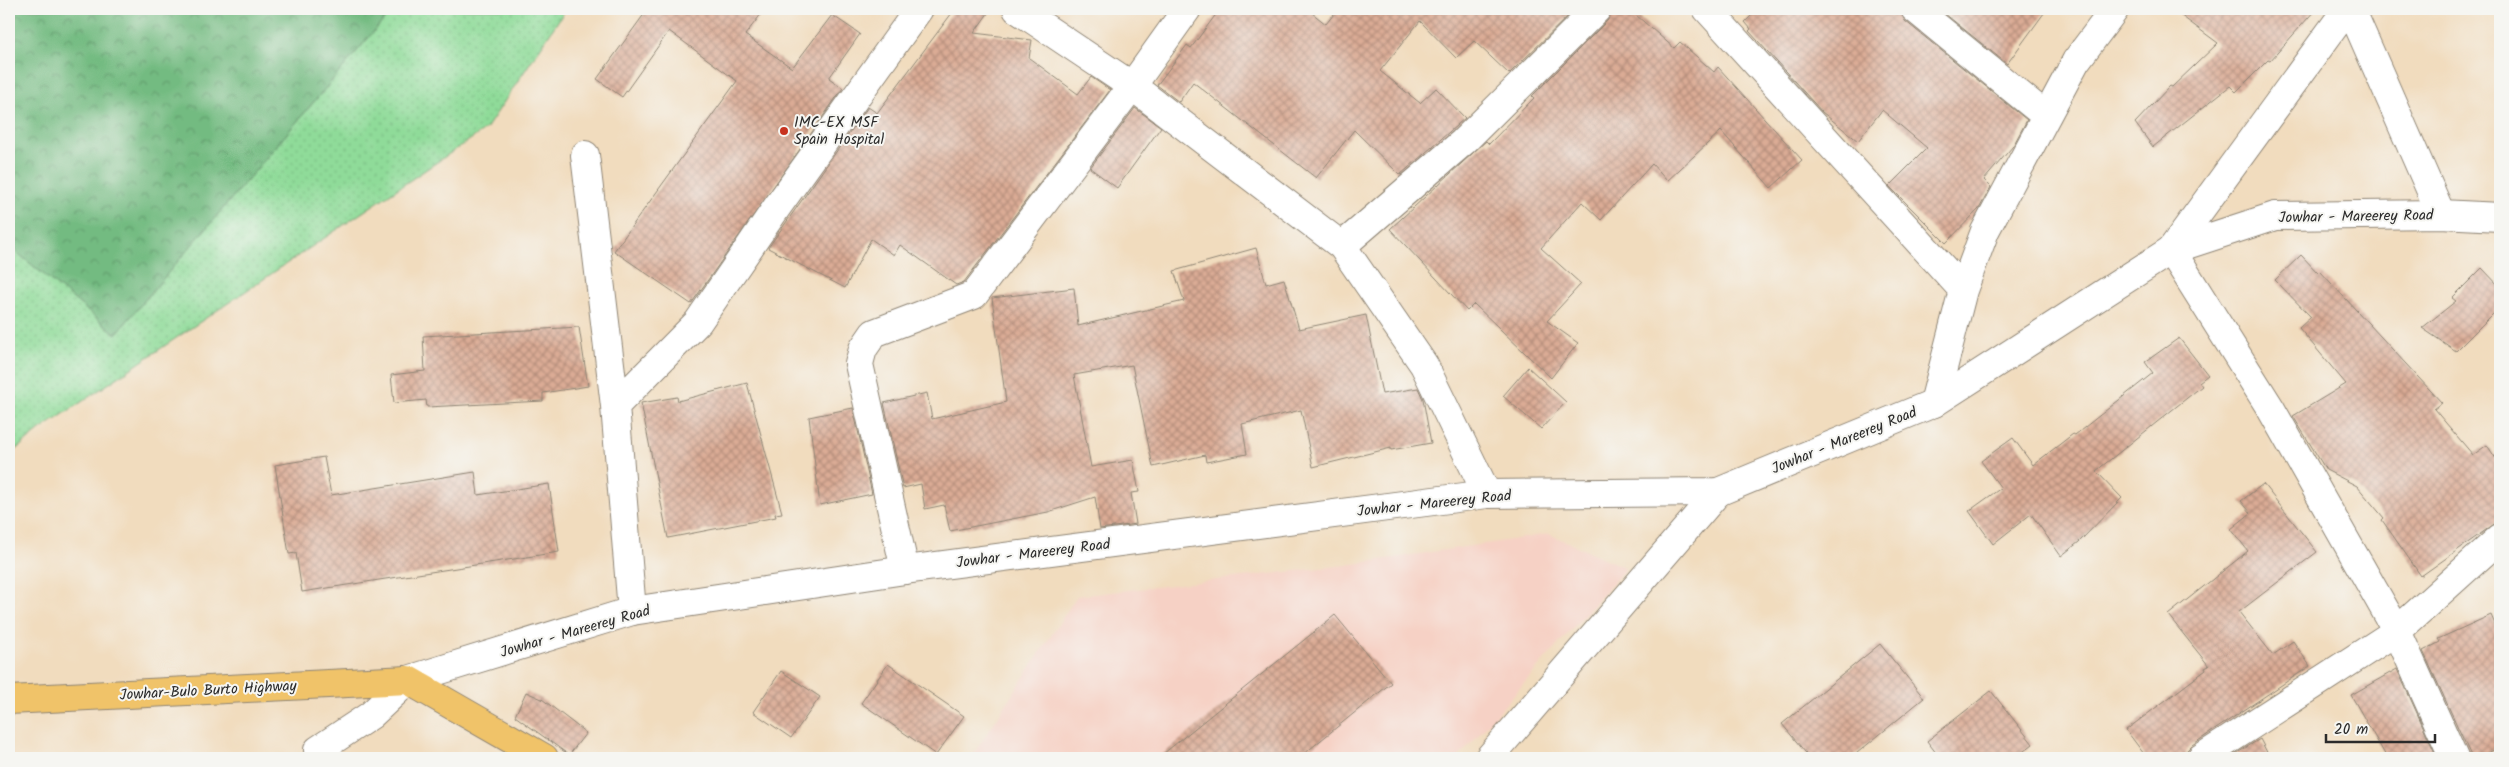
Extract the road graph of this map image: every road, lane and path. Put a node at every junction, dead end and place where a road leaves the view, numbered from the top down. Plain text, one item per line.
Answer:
1 (920, 9) edge
2 (1017, 9) edge
3 (1187, 9) edge
4 (1597, 9) edge
5 (1707, 9) edge
6 (1915, 9) edge
7 (2115, 9) edge
8 (2347, 9) edge
9 (2351, 9) edge
10 (1132, 86) junction
11 (2046, 116) junction
12 (584, 155) dead end
13 (2441, 214) junction
14 (2500, 217) edge
15 (1342, 246) junction
16 (2171, 250) junction
17 (1963, 290) junction
18 (1934, 403) junction
19 (615, 406) junction
20 (1718, 492) junction
21 (1487, 494) junction
22 (2500, 538) edge
23 (906, 570) junction
24 (632, 611) junction
25 (2397, 631) junction
26 (408, 680) junction
27 (9, 700) edge
28 (321, 758) edge
29 (544, 758) edge
30 (1489, 758) edge
31 (2201, 758) edge
32 (2454, 758) edge

1 - 19 street
2 - 10 street
3 - 10 street
4 - 15 street
5 - 17 street
6 - 11 street
7 - 11 street
8 - 16 street
9 - 13 street
10 - 15 street
10 - 23 street
11 - 17 street
12 - 19 street
13 - 14 street, Jowhar - Mareerey Road
13 - 16 street, Jowhar - Mareerey Road
15 - 21 street
16 - 18 street, Jowhar - Mareerey Road
16 - 25 street
17 - 18 street
18 - 20 street, Jowhar - Mareerey Road
19 - 24 street
20 - 21 street, Jowhar - Mareerey Road
20 - 30 street
21 - 23 street, Jowhar - Mareerey Road
22 - 25 street
23 - 24 street, Jowhar - Mareerey Road
24 - 26 street, Jowhar - Mareerey Road
25 - 31 street
25 - 32 street
26 - 27 main road, Jowhar-Bulo Burto Highway
26 - 28 street
26 - 29 main road

